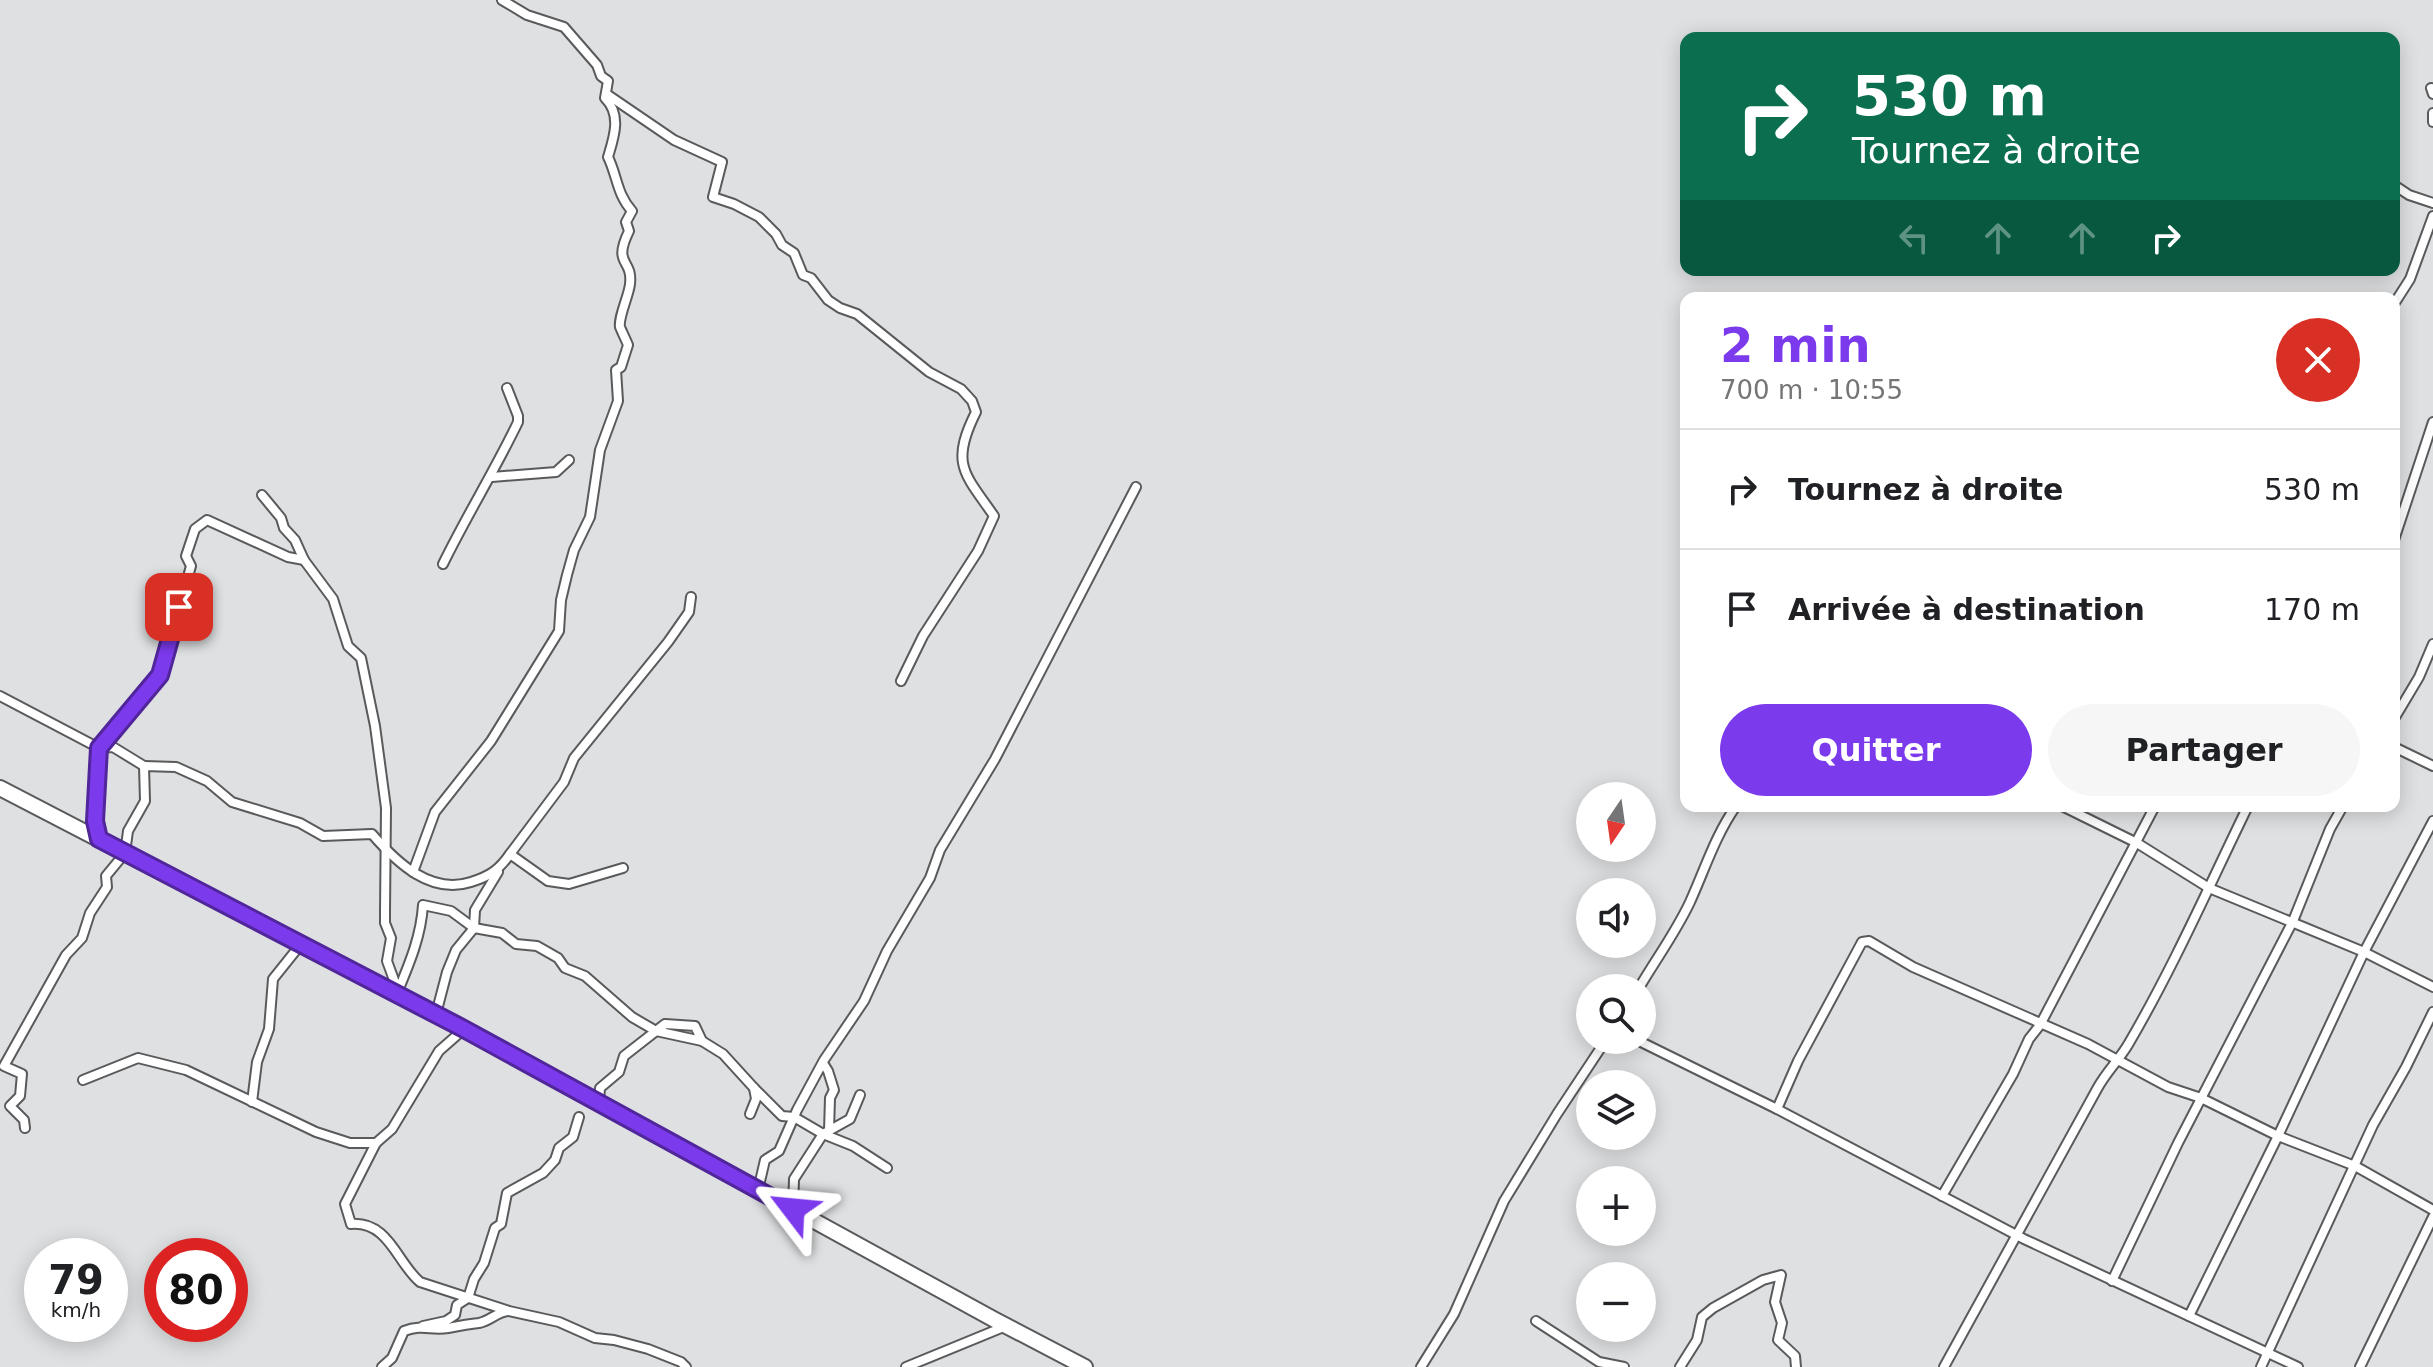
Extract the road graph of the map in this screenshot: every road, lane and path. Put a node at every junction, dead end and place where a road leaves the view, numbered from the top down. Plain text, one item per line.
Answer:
1 (502, 0) edge
2 (605, 93) junction
3 (2433, 113) edge
4 (2433, 122) edge
5 (2400, 189) edge
6 (2433, 203) edge
7 (2433, 216) edge
8 (2400, 295) edge
9 (507, 388) dead end
10 (2433, 422) edge
11 (569, 460) dead end
12 (492, 477) junction
13 (1136, 487) dead end
14 (262, 495) dead end
15 (2400, 522) edge
16 (304, 560) junction
17 (443, 564) dead end
18 (691, 597) dead end
19 (2433, 644) edge
20 (901, 681) dead end
21 (0, 696) edge
22 (2400, 709) edge
23 (99, 748) junction
24 (2400, 750) edge
25 (144, 766) junction
26 (2433, 766) edge
27 (0, 788) edge
28 (1732, 812) edge
29 (2074, 812) edge
30 (2152, 812) edge
31 (2245, 812) edge
32 (2340, 812) edge
33 (2433, 821) edge
34 (99, 839) junction
35 (2137, 843) junction
36 (384, 848) junction
37 (125, 853) junction
38 (510, 854) junction
39 (623, 868) dead end
40 (413, 872) junction
41 (498, 872) junction
42 (2209, 888) junction
43 (2291, 924) junction
44 (474, 928) junction
45 (301, 944) junction
46 (2364, 952) junction
47 (1648, 974) edge
48 (2433, 987) edge
49 (403, 995) junction
50 (2433, 1012) edge
51 (436, 1014) junction
52 (2040, 1025) junction
53 (464, 1029) junction
54 (656, 1031) junction
55 (702, 1041) junction
56 (1656, 1049) edge
57 (1597, 1054) edge
58 (2116, 1059) junction
59 (823, 1063) junction
60 (83, 1080) dead end
61 (754, 1088) junction
62 (860, 1095) dead end
63 (830, 1098) junction
64 (2201, 1098) junction
65 (252, 1102) junction
66 (599, 1103) junction
67 (1777, 1109) junction
68 (750, 1114) dead end
69 (579, 1117) dead end
70 (794, 1117) junction
71 (838, 1126) junction
72 (25, 1128) dead end
73 (826, 1133) junction
74 (2278, 1136) junction
75 (376, 1143) junction
76 (2355, 1166) junction
77 (887, 1168) dead end
78 (758, 1190) junction
79 (1942, 1196) junction
80 (793, 1209) junction
81 (2433, 1210) edge
82 (2433, 1217) edge
83 (2016, 1235) junction
84 (2112, 1281) junction
85 (468, 1298) junction
86 (509, 1311) junction
87 (2189, 1316) junction
88 (1536, 1321) dead end
89 (423, 1326) junction
90 (1007, 1326) junction
91 (2268, 1352) junction
92 (382, 1367) edge
93 (686, 1367) edge
94 (906, 1367) edge
95 (1085, 1367) edge
96 (1421, 1367) edge
97 (1624, 1367) edge
98 (1680, 1367) edge
99 (1796, 1367) edge
100 (1944, 1367) edge
101 (2261, 1367) edge
102 (2298, 1367) edge
103 (2360, 1367) edge

1 - 2 street
2 - 20 street
2 - 40 street
3 - 4 street
5 - 6 street
7 - 8 street
9 - 12 street
10 - 15 street
11 - 12 street
12 - 17 street
13 - 59 street
14 - 16 street
16 - 23 street
16 - 36 street
18 - 38 street
19 - 22 street
21 - 23 street
23 - 25 street
23 - 34 street
24 - 26 street
25 - 36 street
25 - 37 street
27 - 34 highway
28 - 47 street
29 - 35 street
30 - 35 street
31 - 42 street
32 - 43 street
33 - 46 street
34 - 37 highway
35 - 42 street
35 - 52 street
36 - 40 street
36 - 49 street
37 - 45 highway
37 - 72 street
38 - 39 street
38 - 41 street
40 - 41 street
41 - 44 street
42 - 43 street
42 - 58 street
43 - 46 street
43 - 64 street
44 - 49 street
44 - 51 street
44 - 54 street
45 - 49 highway
45 - 65 street
46 - 48 street
46 - 74 street
49 - 51 highway
50 - 76 street
51 - 53 highway
52 - 58 street
52 - 67 street
52 - 79 street
53 - 66 highway
53 - 75 street
54 - 55 street
54 - 55 street
54 - 66 street
55 - 61 street
56 - 67 street
57 - 96 street
58 - 64 street
58 - 83 street
59 - 63 street
59 - 70 street
60 - 65 street
61 - 68 street
61 - 70 street
62 - 71 street
63 - 71 street
63 - 73 street
64 - 74 street
64 - 84 street
65 - 75 street
66 - 78 highway
67 - 79 street
69 - 85 street
70 - 73 street
70 - 78 street
71 - 73 street
73 - 77 street
73 - 80 street
74 - 76 street
74 - 87 street
75 - 85 street
76 - 81 street
76 - 91 street
78 - 80 highway
79 - 83 street
80 - 90 highway
82 - 103 street
83 - 84 street
83 - 100 street
84 - 87 street
85 - 86 street
85 - 89 street
86 - 89 street
86 - 93 street
87 - 91 street
88 - 97 street
89 - 92 street
90 - 94 street
90 - 95 highway
91 - 101 street
91 - 102 street
98 - 99 street

